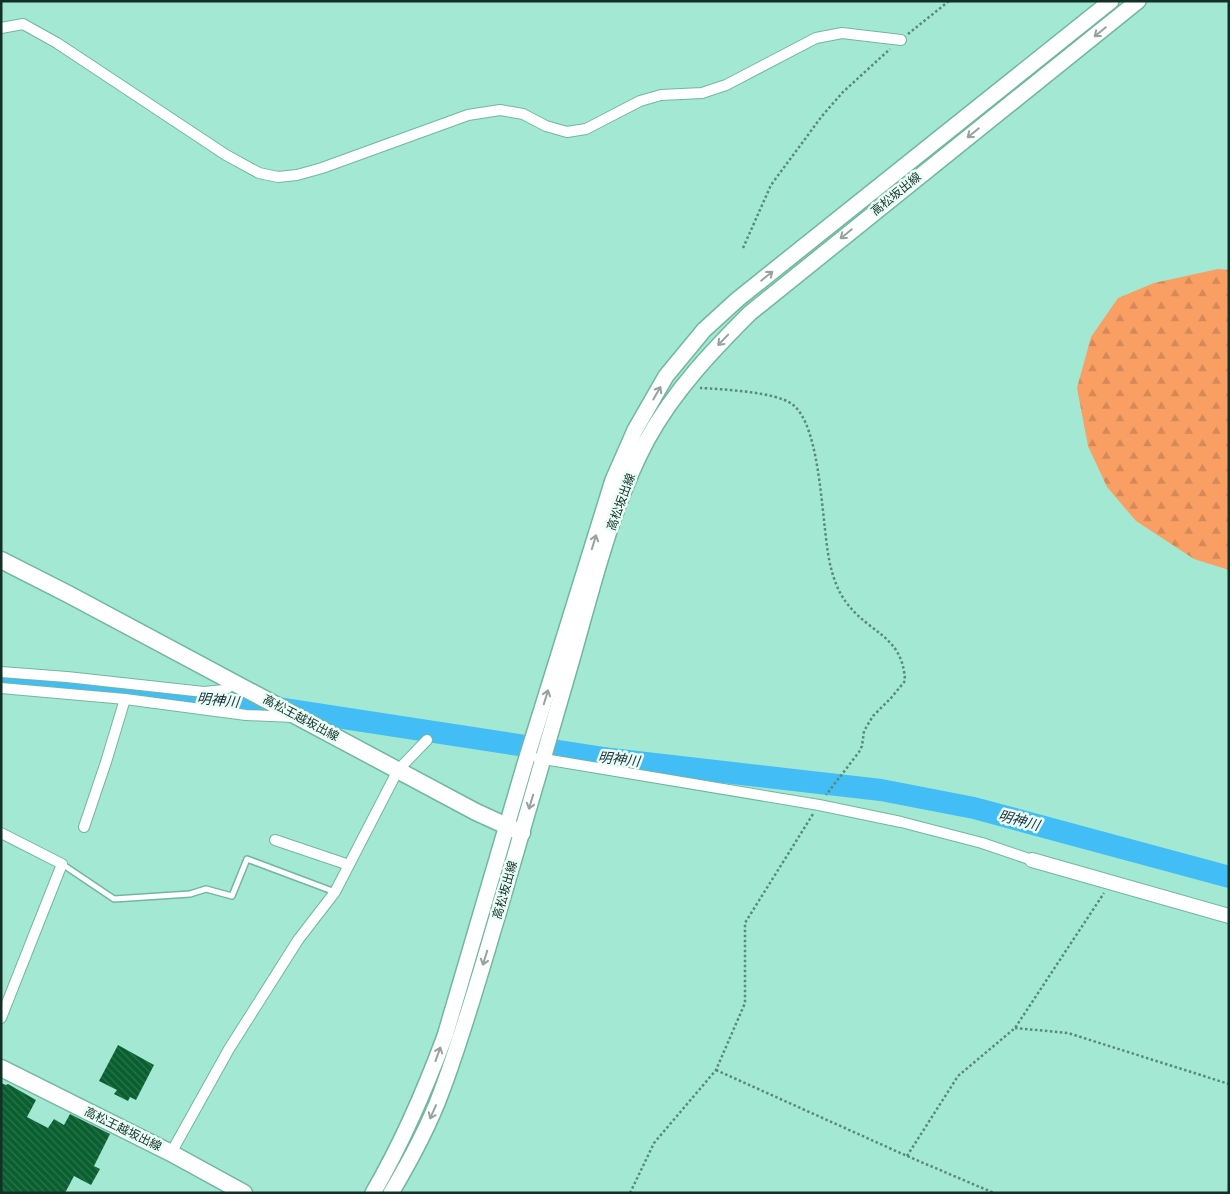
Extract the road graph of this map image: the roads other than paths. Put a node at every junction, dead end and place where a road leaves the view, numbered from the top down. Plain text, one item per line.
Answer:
1 (1111, 1) edge
2 (1138, 1) edge
3 (2, 28) edge
4 (900, 40) road end
5 (1, 560) edge
6 (1, 672) edge
7 (235, 683) junction
8 (1, 688) edge
9 (125, 699) junction
10 (299, 718) junction
11 (427, 740) dead end
12 (529, 751) junction
13 (546, 753) junction
14 (398, 770) junction
15 (84, 827) dead end
16 (514, 830) junction
17 (289, 832) dead end
18 (1, 833) edge
19 (275, 840) dead end
20 (286, 843) junction
21 (1032, 860) joint
22 (62, 864) junction
23 (349, 866) junction
24 (335, 892) junction
25 (1229, 916) edge
26 (1, 1018) edge
27 (1, 1068) edge
28 (171, 1153) junction
29 (244, 1193) edge
30 (373, 1193) edge
31 (392, 1193) edge

12 -> 1 main road, 高松坂出線
2 -> 13 main road, 高松坂出線
3 - 4 street
5 - 7 main road, 高松王越坂出線
6 - 7 street
7 - 10 main road, 高松王越坂出線
8 - 9 street
9 - 10 street
9 - 15 street
10 - 14 main road, 高松王越坂出線
11 - 14 street
12 - 13 street
12 - 16 main road, 高松坂出線
13 -> 16 main road, 高松坂出線
13 - 21 street
14 - 16 main road, 高松王越坂出線
14 - 23 street
30 -> 16 main road, 高松坂出線
16 -> 31 main road, 高松坂出線
17 - 20 street
18 - 22 street
19 - 20 street
20 - 23 street
21 - 25 street
22 - 24 lane
22 - 26 street
23 - 24 street
24 - 28 street
27 - 28 main road, 高松王越坂出線
28 - 29 main road, 高松王越坂出線

